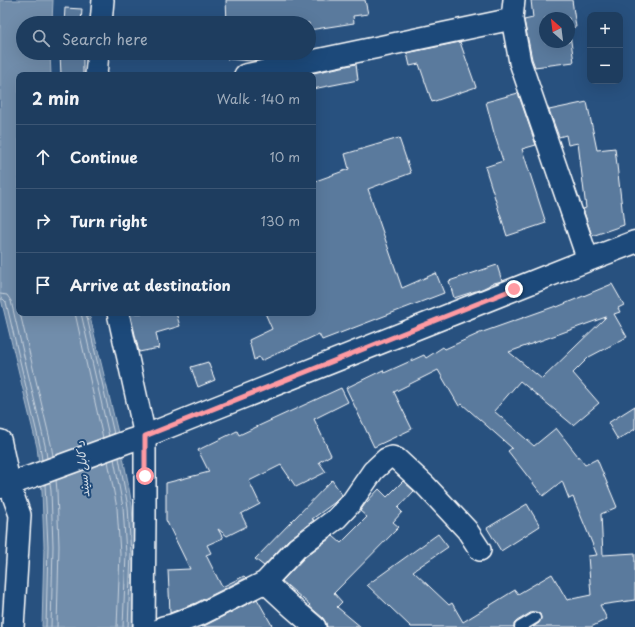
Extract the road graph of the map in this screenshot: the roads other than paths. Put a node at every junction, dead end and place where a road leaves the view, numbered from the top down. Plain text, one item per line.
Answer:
1 (103, 0) edge
2 (513, 9) edge
3 (101, 16) edge
4 (316, 58) edge
5 (97, 60) edge
6 (306, 60) edge
7 (96, 72) edge
8 (257, 72) edge
9 (635, 242) edge
10 (588, 260) junction
11 (118, 316) edge
12 (137, 438) junction
13 (0, 441) edge
14 (4, 485) edge
15 (480, 550) dead end
16 (265, 582) junction
17 (535, 618) dead end
18 (13, 627) edge
19 (144, 627) edge
20 (163, 627) edge
21 (315, 627) edge
22 (520, 627) edge

1 - 3 street
2 - 4 street
2 - 10 street
5 - 7 street
6 - 8 street
9 - 10 main road
10 - 12 main road
11 - 12 street
12 - 14 main road
12 - 19 street
13 - 14 main road
14 - 18 street
15 - 16 street
16 - 20 street
16 - 21 street
17 - 22 lane

